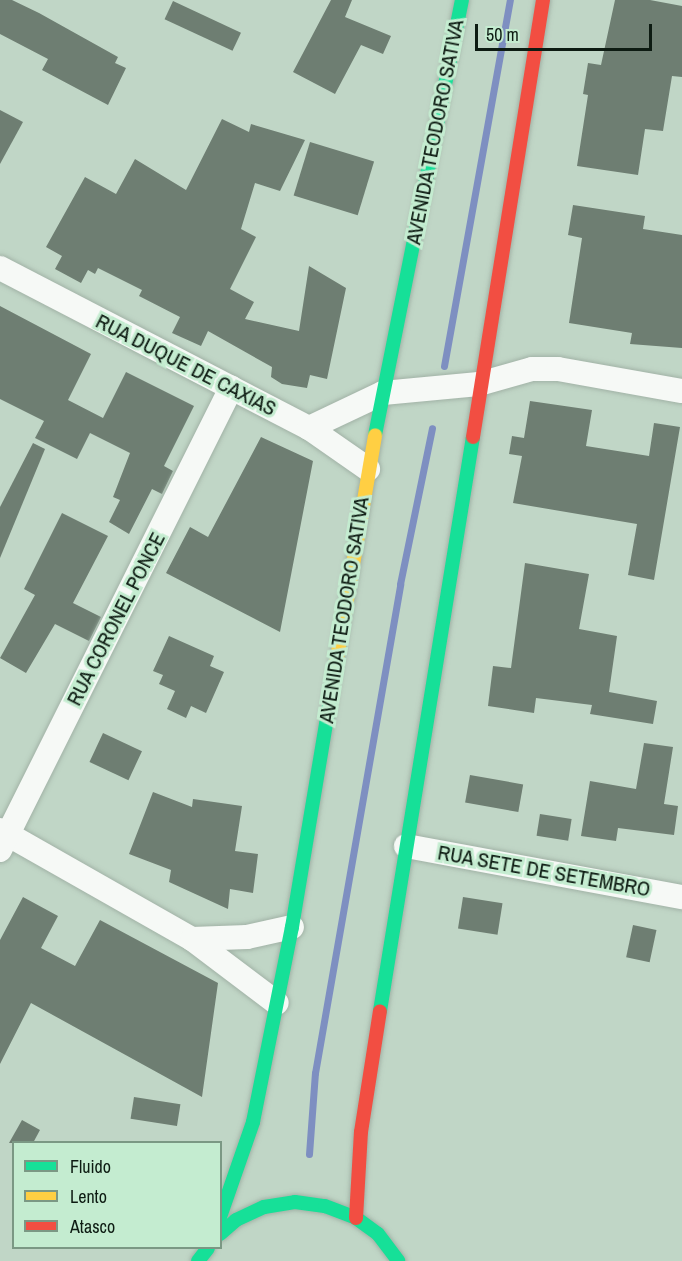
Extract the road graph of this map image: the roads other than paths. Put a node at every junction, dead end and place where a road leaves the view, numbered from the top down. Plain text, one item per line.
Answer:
1 (462, 0) edge
2 (543, 0) edge
3 (0, 268) edge
4 (479, 384) junction
5 (231, 388) junction
6 (682, 392) edge
7 (383, 393) junction
8 (309, 428) junction
9 (368, 469) junction
10 (3, 838) edge
11 (406, 846) junction
12 (682, 897) edge
13 (292, 927) junction
14 (192, 939) junction
15 (277, 1003) junction
16 (222, 1211) edge
17 (356, 1218) junction
18 (222, 1232) edge
19 (378, 1234) junction
20 (207, 1249) edge
21 (198, 1261) edge
22 (399, 1261) edge
23 (413, 1261) edge

1 - 7 main road, AVENIDA TEODORO SATIVA
2 - 4 main road
3 - 5 street, RUA DUQUE DE CAXIAS
4 - 6 street
4 - 7 street
4 - 11 main road
5 - 8 street, RUA DUQUE DE CAXIAS
5 - 10 street, RUA CORONEL PONCE
7 - 8 street
7 - 9 main road, AVENIDA TEODORO SATIVA
8 - 9 street, RUA DUQUE DE CAXIAS
9 - 13 main road, AVENIDA TEODORO SATIVA
10 - 14 street
11 - 12 street, RUA SETE DE SETEMBRO
11 - 17 main road
13 - 14 street
13 - 15 main road, AVENIDA TEODORO SATIVA
14 - 15 street
15 - 16 main road, AVENIDA TEODORO SATIVA
17 - 18 main road
17 - 19 main road
19 - 22 main road
19 - 23 main road
20 - 21 main road

